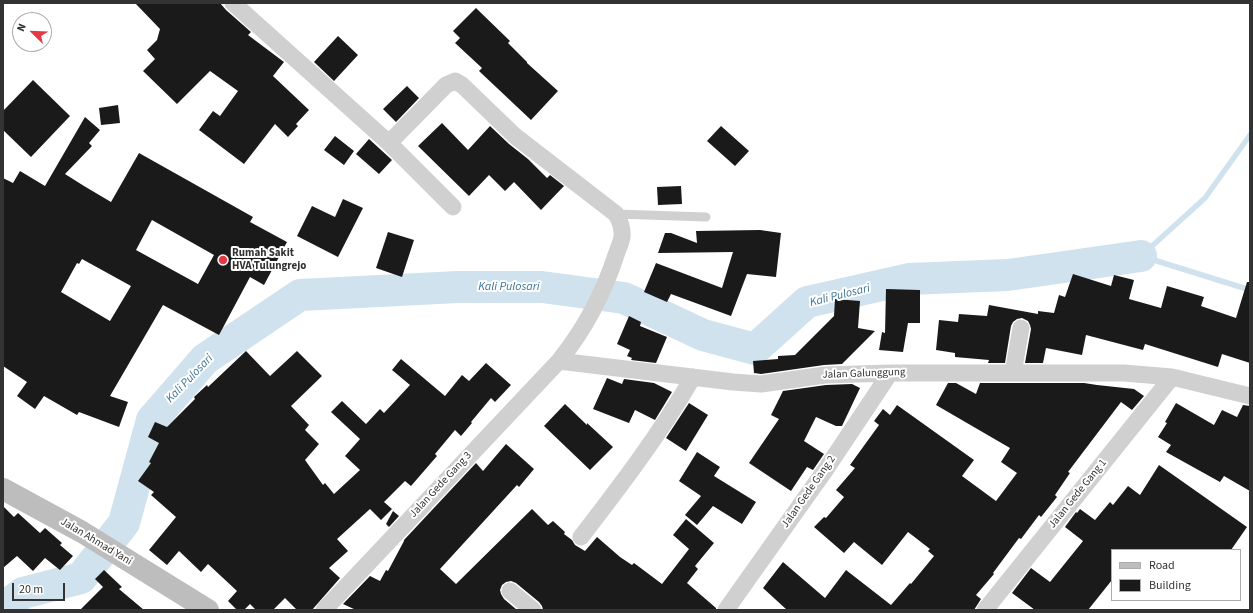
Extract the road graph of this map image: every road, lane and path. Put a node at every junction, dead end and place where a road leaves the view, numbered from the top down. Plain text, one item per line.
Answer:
1 (233, 3) edge
2 (389, 143) junction
3 (453, 207) dead end
4 (706, 217) dead end
5 (620, 225) junction
6 (1021, 328) dead end
7 (559, 361) junction
8 (890, 373) junction
9 (1013, 373) junction
10 (693, 377) junction
11 (1172, 377) junction
12 (1250, 396) edge
13 (3, 489) edge
14 (580, 537) dead end
15 (510, 591) dead end
16 (208, 610) edge
17 (324, 610) edge
18 (532, 610) edge
19 (726, 610) edge
20 (985, 610) edge

1 - 2 street
2 - 3 street
2 - 5 street
4 - 5 lane
5 - 7 street, Jalan Gede Gang 3
6 - 9 street
7 - 10 street, Jalan Galunggung
7 - 17 street, Jalan Gede Gang 3
8 - 9 street, Jalan Galunggung
8 - 10 street, Jalan Galunggung
8 - 19 street, Jalan Gede Gang 2
9 - 11 street, Jalan Galunggung
10 - 14 street
11 - 12 street, Jalan Galunggung
11 - 20 street, Jalan Gede Gang 1
13 - 16 main road, Jalan Ahmad Yani
15 - 18 street

